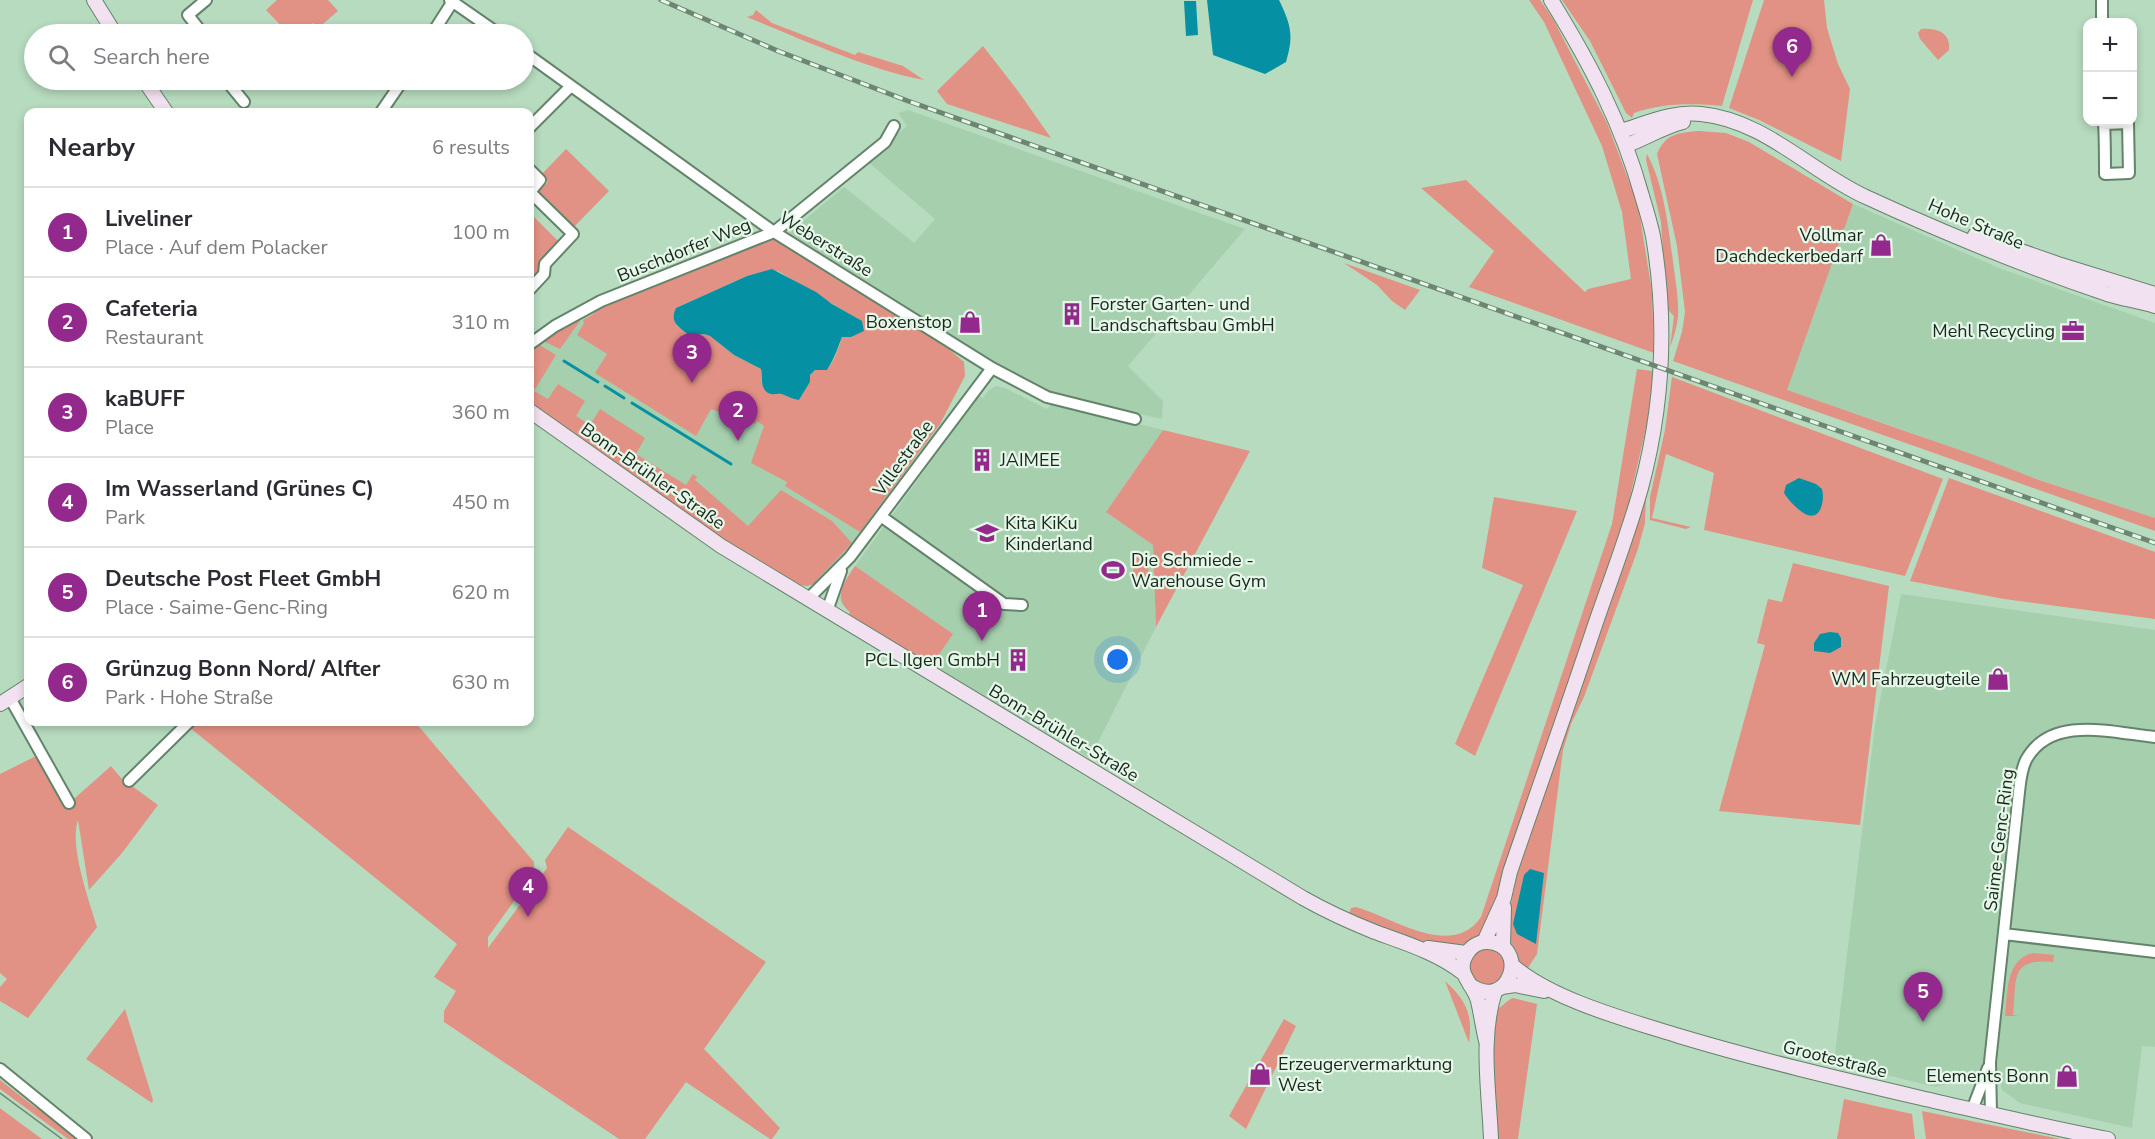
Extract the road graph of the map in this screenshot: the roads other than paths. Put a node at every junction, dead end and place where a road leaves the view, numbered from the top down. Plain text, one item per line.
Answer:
1 (94, 0) edge
2 (206, 0) edge
3 (1551, 0) edge
4 (2102, 0) edge
5 (452, 1) edge
6 (2102, 18) edge
7 (109, 24) edge
8 (195, 24) edge
9 (438, 24) edge
10 (485, 24) edge
11 (534, 59) edge
12 (571, 86) junction
13 (151, 90) edge
14 (234, 90) edge
15 (396, 90) edge
16 (244, 102) dead end
17 (163, 108) edge
18 (384, 108) edge
19 (1717, 118) junction
20 (534, 123) edge
21 (2104, 123) edge
22 (894, 126) dead end
23 (1622, 131) junction
24 (1627, 145) junction
25 (534, 174) edge
26 (534, 187) edge
27 (1869, 194) junction
28 (534, 196) edge
29 (774, 232) junction
30 (534, 285) edge
31 (2155, 294) edge
32 (2155, 306) edge
33 (534, 341) edge
34 (992, 368) junction
35 (534, 414) edge
36 (1135, 419) dead end
37 (882, 516) junction
38 (842, 568) junction
39 (808, 599) junction
40 (1022, 605) dead end
41 (827, 611) junction
42 (24, 689) edge
43 (5, 701) edge
44 (185, 726) edge
45 (2155, 737) edge
46 (129, 781) dead end
47 (69, 803) dead end
48 (1504, 898) junction
49 (2004, 934) junction
50 (1484, 942) junction
51 (1412, 945) junction
52 (1503, 947) junction
53 (2155, 952) edge
54 (1466, 953) junction
55 (1512, 965) junction
56 (1466, 979) junction
57 (1499, 989) junction
58 (1559, 994) junction
59 (1486, 1041) junction
60 (1990, 1062) junction
61 (0, 1069) edge
62 (1972, 1110) junction
63 (1991, 1114) junction
64 (86, 1139) edge
65 (1491, 1139) edge
66 (2108, 1139) edge

1 - 7 street
2 - 8 street
3 - 23 street
4 - 6 street
5 - 9 street
5 - 10 street
11 - 12 street, Weberstraße
12 - 20 street
12 - 29 street, Weberstraße
13 - 17 street
14 - 16 street
15 - 18 street
19 - 23 street, Hohe Straße
19 - 24 street, Hohe Straße
19 - 27 street, Hohe Straße
21 - 21 street
22 - 29 street, Buschdorfer Weg
23 - 24 street
24 - 48 street
25 - 26 street
27 - 31 street, Hohe Straße
27 - 32 street, Hohe Straße
28 - 30 street
29 - 33 street, Buschdorfer Weg
29 - 34 street, Weberstraße
34 - 36 street, Weberstraße
34 - 37 street, Villestraße
35 - 39 street, Bonn-Brühler-Straße
37 - 38 street, Villestraße
37 - 40 street
38 - 39 street, Villestraße
38 - 41 street, Villestraße
39 - 41 street, Bonn-Brühler-Straße
41 - 51 street, Bonn-Brühler-Straße
42 - 43 street
43 - 47 street
44 - 46 street
45 - 49 street, Saime-Genc-Ring
48 - 50 street
48 - 52 street
49 - 53 street
49 - 60 street, Saime-Genc-Ring
50 - 52 street
50 - 54 street
51 - 54 street, Bonn-Brühler-Straße
51 - 56 street, Bonn-Brühler-Straße
52 - 55 street
54 - 56 street
55 - 57 street
55 - 58 street, Grootestraße
56 - 57 street
56 - 59 street
57 - 58 street, Grootestraße
57 - 59 street
58 - 62 street, Grootestraße
59 - 65 street
60 - 62 street, Saime-Genc-Ring
60 - 63 street, Saime-Genc-Ring
61 - 64 street
62 - 63 street, Grootestraße
63 - 66 street, Grootestraße

